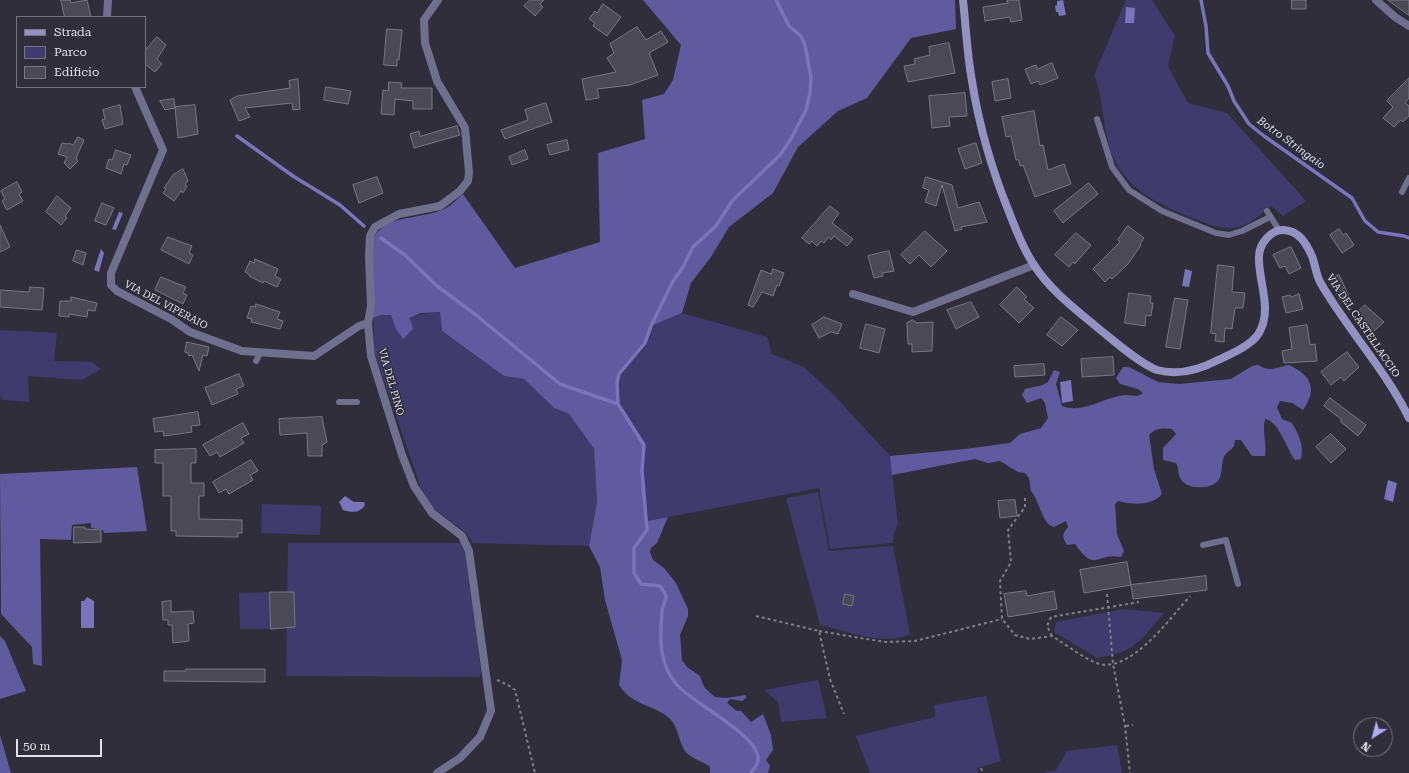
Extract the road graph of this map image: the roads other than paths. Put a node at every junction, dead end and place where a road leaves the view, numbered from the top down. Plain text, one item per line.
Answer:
1 (108, 0) edge
2 (438, 0) edge
3 (963, 0) edge
4 (1376, 0) edge
5 (107, 16) edge
6 (1409, 26) edge
7 (135, 88) edge
8 (1097, 120) dead end
9 (1409, 178) edge
10 (1402, 192) dead end
11 (1279, 230) junction
12 (1034, 265) junction
13 (853, 294) dead end
14 (368, 323) junction
15 (261, 352) junction
16 (256, 361) dead end
17 (339, 402) dead end
18 (357, 402) dead end
19 (1409, 418) edge
20 (1203, 545) dead end
21 (1238, 584) dead end
22 (437, 773) edge

1 - 5 street
2 - 14 street, VIA DEL PINO
3 - 12 street
4 - 6 street
7 - 15 street, VIA DEL VIPERAIO
8 - 11 lane
9 - 10 lane
11 - 12 street
11 - 19 street, VIA DEL CASTELLACCIO
12 - 13 street
14 - 15 street, VIA DEL VIPERAIO
14 - 22 street, VIA DEL PINO
15 - 16 lane
17 - 18 lane
20 - 21 lane

